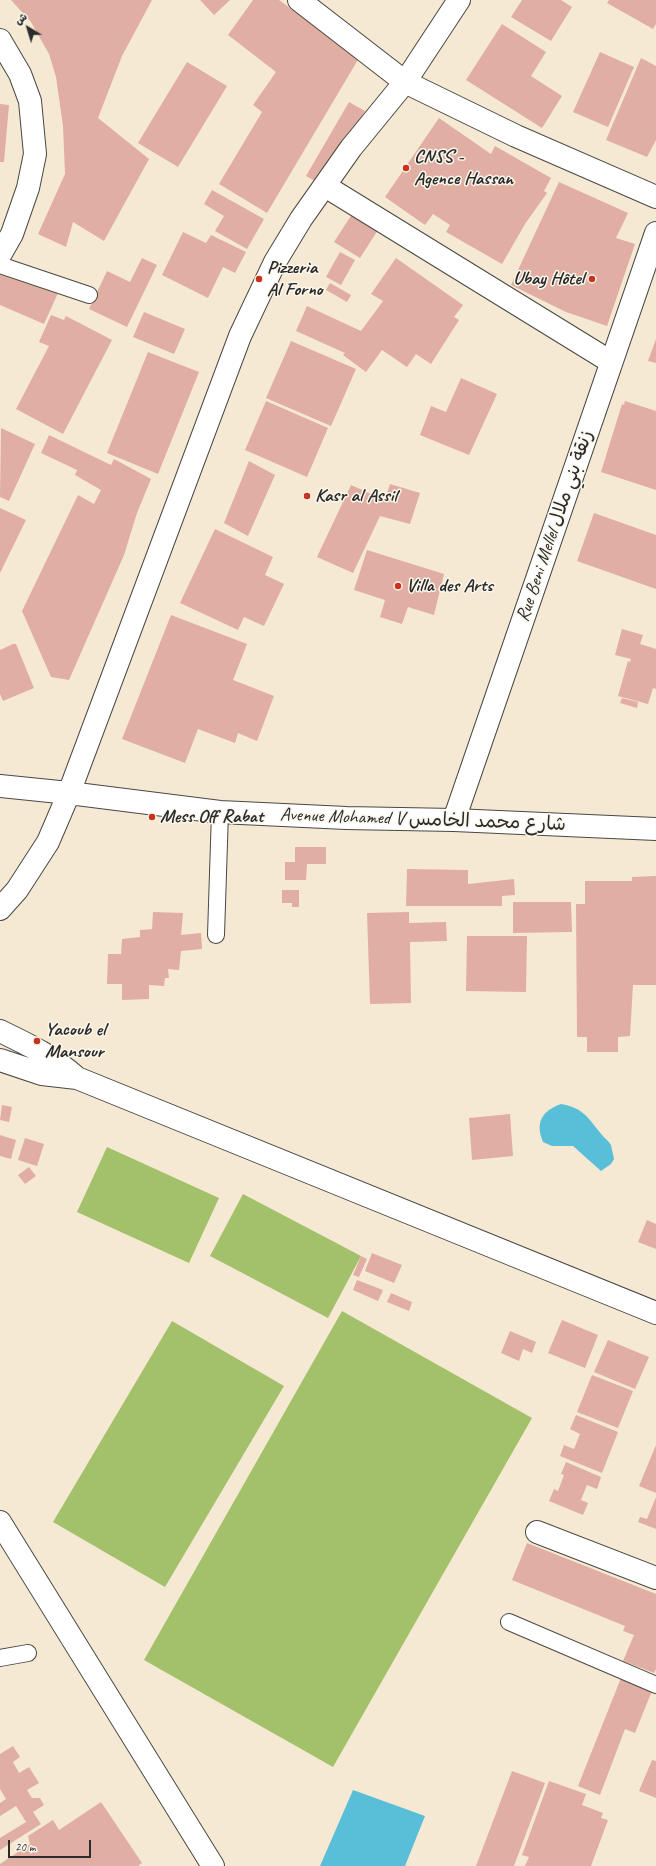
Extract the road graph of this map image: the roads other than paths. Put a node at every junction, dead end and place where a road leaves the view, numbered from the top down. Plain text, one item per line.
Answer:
1 (299, 0) edge
2 (459, 0) edge
3 (0, 40) edge
4 (405, 82) junction
5 (325, 186) junction
6 (656, 197) edge
7 (656, 233) edge
8 (0, 255) edge
9 (0, 264) edge
10 (88, 295) dead end
11 (612, 362) junction
12 (0, 786) edge
13 (69, 793) junction
14 (220, 812) junction
15 (454, 820) junction
16 (656, 829) edge
17 (0, 909) edge
18 (216, 935) dead end
19 (0, 1032) edge
20 (0, 1060) edge
21 (77, 1078) junction
22 (656, 1313) edge
23 (0, 1522) edge
24 (537, 1532) dead end
25 (656, 1578) edge
26 (509, 1622) dead end
27 (28, 1653) dead end
28 (0, 1658) edge
29 (656, 1685) edge
30 (213, 1866) edge

1 - 4 street
2 - 4 street
3 - 8 street
4 - 5 street
4 - 6 street
5 - 11 street
5 - 13 street
7 - 11 street, Rue Beni Mellel زنقة بني ملال
9 - 10 lane
11 - 15 street, Rue Beni Mellel زنقة بني ملال
12 - 13 street, Avenue Mohamed V شارع محمد الخامس
13 - 14 street, Avenue Mohamed V شارع محمد الخامس
13 - 17 street
14 - 15 street, Avenue Mohamed V شارع محمد الخامس
14 - 18 lane
15 - 16 street, Avenue Mohamed V شارع محمد الخامس
19 - 21 street
20 - 21 street
21 - 22 street
23 - 30 street
24 - 25 street
26 - 29 lane
27 - 28 lane

